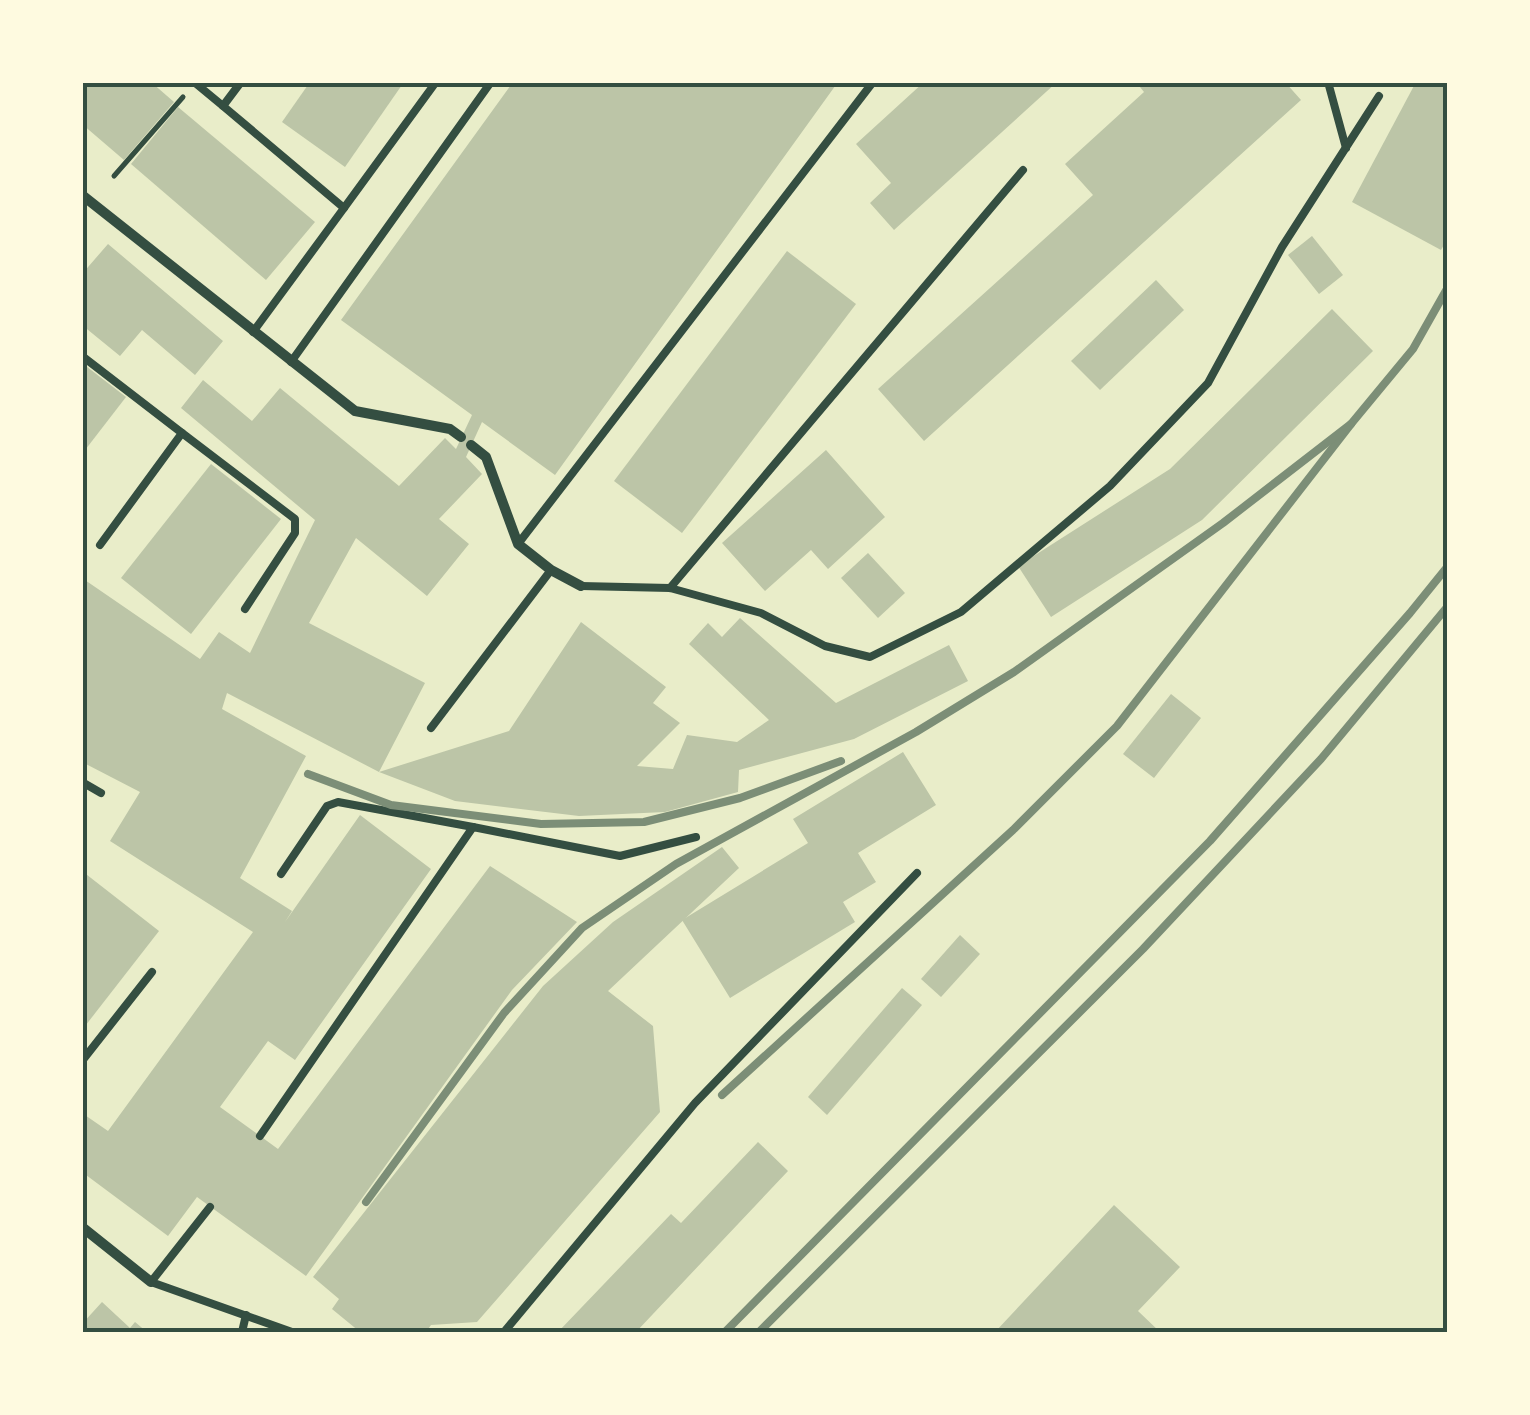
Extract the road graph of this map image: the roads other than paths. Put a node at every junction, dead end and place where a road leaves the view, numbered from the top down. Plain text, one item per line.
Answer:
1 (241, 82) edge
2 (436, 82) edge
3 (492, 82) edge
4 (873, 82) edge
5 (1328, 82) edge
6 (195, 83) edge
7 (1379, 96) dead end
8 (223, 106) junction
9 (1346, 148) junction
10 (1024, 170) dead end
11 (83, 198) edge
12 (344, 208) junction
13 (253, 332) junction
14 (82, 356) edge
15 (290, 362) junction
16 (182, 433) junction
17 (518, 544) junction
18 (100, 545) dead end
19 (551, 570) junction
20 (581, 586) joint
21 (670, 588) junction
22 (245, 609) dead end
23 (431, 728) dead end
24 (82, 782) edge
25 (100, 793) dead end
26 (473, 827) junction
27 (696, 837) dead end
28 (917, 873) dead end
29 (281, 874) dead end
30 (152, 972) dead end
31 (82, 1061) edge
32 (260, 1136) dead end
33 (210, 1207) dead end
34 (82, 1227) edge
35 (151, 1282) junction
36 (246, 1315) junction
37 (242, 1332) edge
38 (292, 1332) edge
39 (504, 1332) edge

1 - 8 lane
2 - 12 lane
3 - 15 lane
4 - 17 lane
5 - 9 lane
6 - 8 lane
7 - 9 lane
8 - 12 lane
9 - 21 lane
10 - 21 lane
11 - 13 street
12 - 13 lane
13 - 15 street
14 - 16 lane
15 - 17 street
16 - 18 lane
16 - 22 lane
17 - 19 street
19 - 20 street
19 - 23 lane
20 - 21 lane
24 - 25 lane
26 - 27 lane
26 - 29 lane
26 - 32 lane
28 - 39 lane
30 - 31 lane
33 - 35 lane
34 - 35 street
35 - 36 lane
36 - 37 lane
36 - 38 lane

